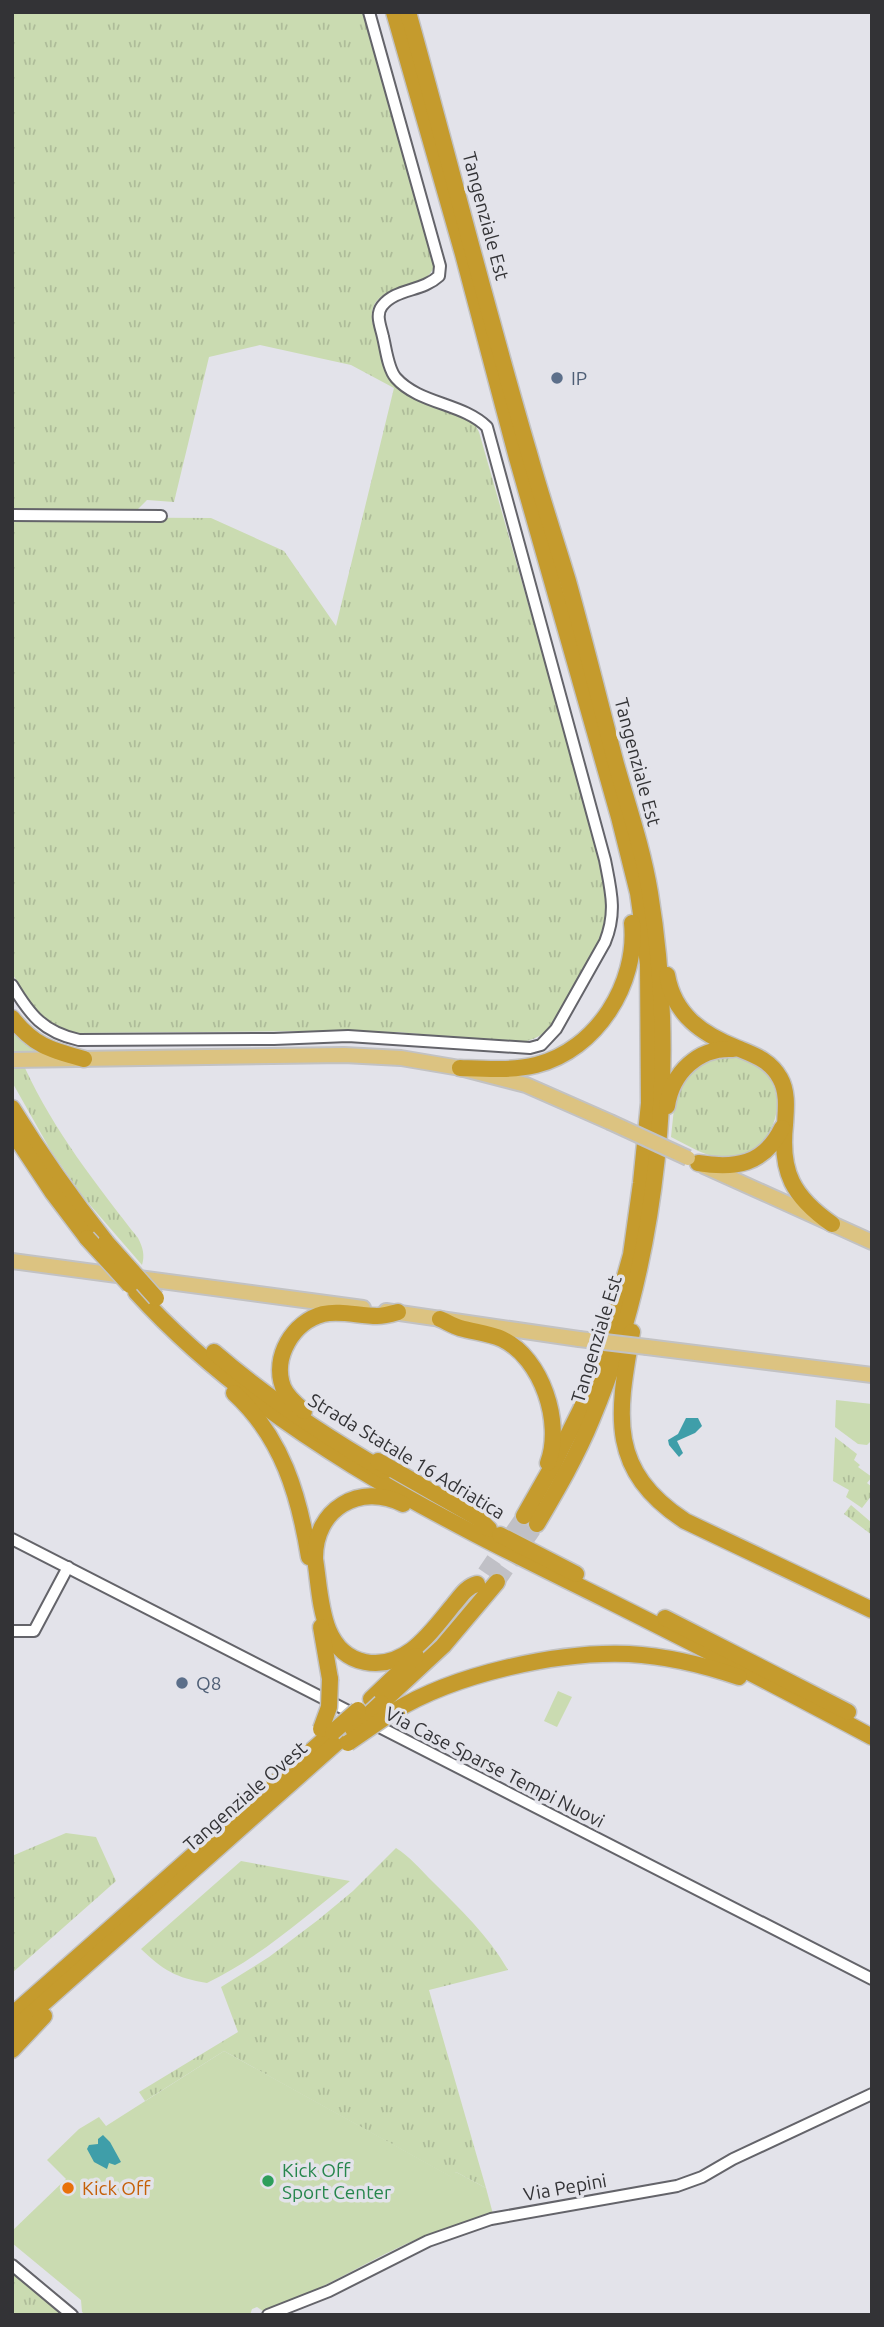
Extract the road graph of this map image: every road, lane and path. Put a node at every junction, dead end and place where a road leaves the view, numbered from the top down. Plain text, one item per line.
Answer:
1 (369, 12) edge
2 (394, 12) edge
3 (408, 12) edge
4 (417, 12) edge
5 (446, 151) junction
6 (12, 515) edge
7 (161, 516) dead end
8 (619, 817) junction
9 (649, 889) junction
10 (12, 985) edge
11 (12, 1018) edge
12 (742, 1050) junction
13 (84, 1059) junction
14 (12, 1060) edge
15 (460, 1068) junction
16 (12, 1108) edge
17 (785, 1123) junction
18 (12, 1131) edge
19 (693, 1161) junction
20 (651, 1194) junction
21 (832, 1224) junction
22 (872, 1242) edge
23 (12, 1261) edge
24 (640, 1264) junction
25 (153, 1303) junction
26 (398, 1312) junction
27 (440, 1319) junction
28 (872, 1375) edge
29 (530, 1520) junction
30 (489, 1529) junction
31 (12, 1539) edge
32 (526, 1561) junction
33 (68, 1567) junction
34 (872, 1610) edge
35 (12, 1630) edge
36 (382, 1705) junction
37 (868, 1730) edge
38 (336, 1735) junction
39 (122, 1933) junction
40 (65, 1967) junction
41 (872, 1979) edge
42 (12, 2003) edge
43 (12, 2015) edge
44 (12, 2031) edge
45 (12, 2050) edge
46 (871, 2098) edge
47 (12, 2265) edge
48 (72, 2315) edge
49 (268, 2315) edge

1 - 10 street
2 - 8 highway, Tangenziale Est
3 - 5 highway, Tangenziale Est
4 - 5 highway
5 - 9 highway, Tangenziale Est
6 - 7 street
8 - 15 highway
8 - 29 highway, Tangenziale Est
9 - 12 highway
9 - 20 highway, Tangenziale Est
11 - 13 highway
12 - 17 highway
12 - 20 highway
13 - 14 main road
13 - 15 main road
15 - 19 main road, bridge
16 - 25 highway, Strada Statale 16 Adriatica, bridge
17 - 19 highway
17 - 21 highway
18 - 25 highway, Strada Statale 16 Adriatica, bridge
19 - 21 main road
20 - 24 highway, Tangenziale Est
21 - 22 main road
23 - 26 main road
24 - 29 highway, Tangenziale Est
24 - 34 highway
25 - 30 highway, Strada Statale 16 Adriatica
25 - 32 highway, Strada Statale 16 Adriatica
25 - 38 highway, bridge
26 - 27 main road
26 - 30 highway
27 - 28 main road, bridge
27 - 29 highway
30 - 37 highway, Strada Statale 16 Adriatica
31 - 33 street, Via Case Sparse Tempi Nuovi
32 - 36 highway, Tangenziale Ovest
32 - 37 highway, Strada Statale 16 Adriatica
33 - 35 street
33 - 41 street, Via Case Sparse Tempi Nuovi
36 - 37 highway
36 - 38 highway, Tangenziale Ovest, bridge
36 - 38 highway, bridge
38 - 39 highway, Tangenziale Ovest
38 - 40 highway, Tangenziale Ovest
39 - 44 highway, Tangenziale Ovest
39 - 45 highway
40 - 42 highway
40 - 43 highway, Tangenziale Ovest
46 - 49 street, Via Pepini
47 - 48 street

